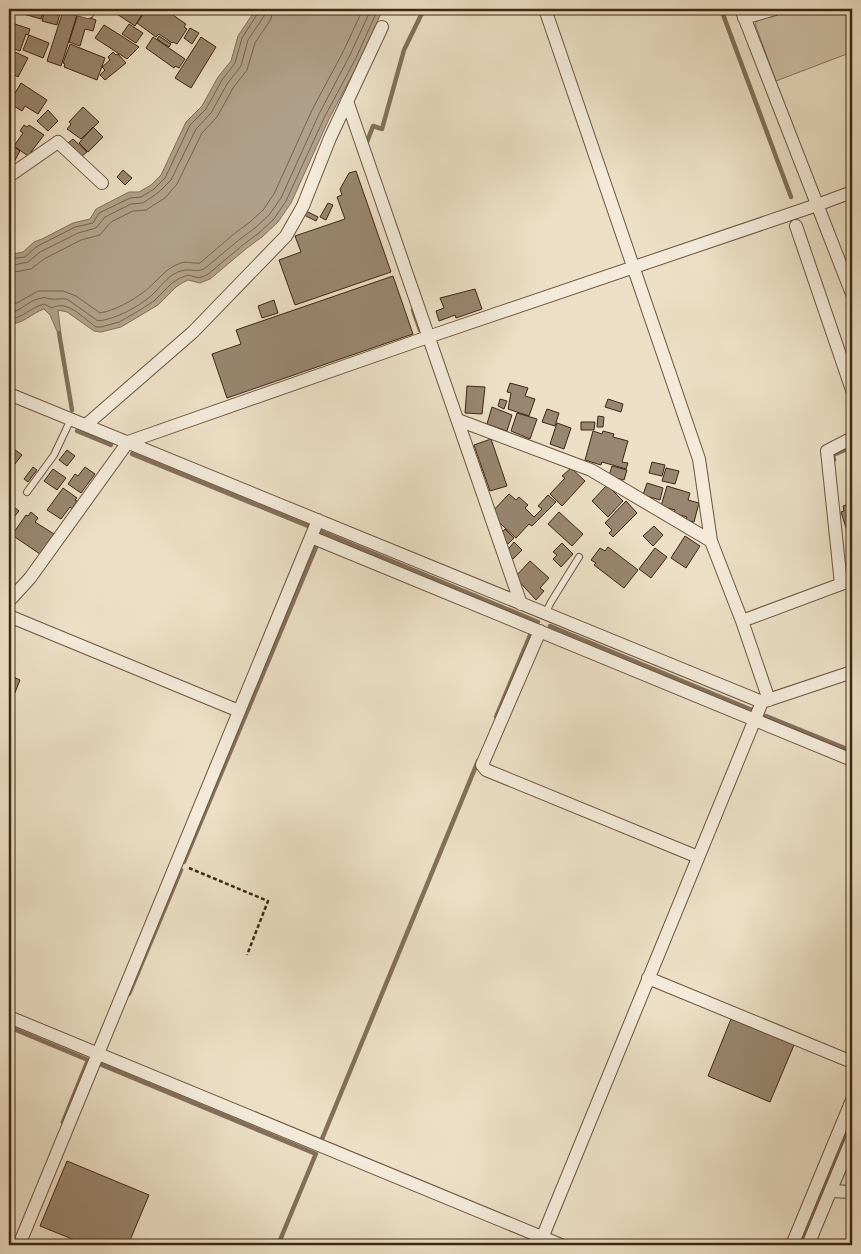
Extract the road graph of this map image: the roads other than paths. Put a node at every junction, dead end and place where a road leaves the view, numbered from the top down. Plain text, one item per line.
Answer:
1 (77, 9) edge
2 (90, 9) edge
3 (545, 9) edge
4 (775, 9) edge
5 (743, 14) edge
6 (382, 27) dead end
7 (347, 101) junction
8 (9, 176) edge
9 (102, 183) dead end
10 (852, 192) edge
11 (817, 205) junction
12 (796, 226) dead end
13 (633, 268) junction
14 (852, 294) edge
15 (428, 337) junction
16 (852, 390) edge
17 (9, 394) edge
18 (71, 419) junction
19 (458, 420) junction
20 (86, 425) junction
21 (852, 438) edge
22 (128, 442) junction
23 (27, 492) dead end
24 (318, 520) junction
25 (311, 537) junction
26 (711, 541) junction
27 (579, 557) dead end
28 (846, 582) edge
29 (9, 601) edge
30 (521, 604) junction
31 (545, 614) junction
32 (9, 616) edge
33 (742, 621) junction
34 (540, 631) junction
35 (852, 672) edge
36 (765, 701) junction
37 (239, 711) junction
38 (754, 720) junction
39 (852, 760) edge
40 (698, 857) junction
41 (648, 978) junction
42 (9, 1017) edge
43 (98, 1053) junction
44 (852, 1062) edge
45 (852, 1100) edge
46 (852, 1138) edge
47 (831, 1191) junction
48 (852, 1192) edge
49 (9, 1240) edge
50 (540, 1241) edge
51 (19, 1245) edge
52 (561, 1245) edge
53 (792, 1245) edge
54 (808, 1245) edge

1 - 2 street
3 - 13 street
4 - 5 street
5 - 11 street
6 - 7 street
7 - 15 street
7 - 20 street
8 - 9 street
10 - 11 street
11 - 13 street
11 - 14 street
12 - 16 street
13 - 15 street
13 - 26 street
15 - 19 street
15 - 22 street
17 - 18 street
18 - 20 street
18 - 23 lane
19 - 26 street
19 - 30 street
20 - 22 street
21 - 28 street
22 - 24 street
22 - 29 street
24 - 25 street
24 - 30 street
25 - 34 street
25 - 37 street
26 - 33 street
27 - 31 lane
28 - 33 street
30 - 31 street
31 - 36 street
32 - 37 street
33 - 36 street
34 - 38 street
34 - 40 street
35 - 36 street
36 - 38 street
37 - 43 street
38 - 39 street
38 - 40 street
40 - 41 street
41 - 44 street
41 - 50 street
42 - 43 street
43 - 50 street
43 - 51 street
45 - 53 street
46 - 47 street
47 - 48 street
47 - 54 street
49 - 51 street
50 - 52 street

